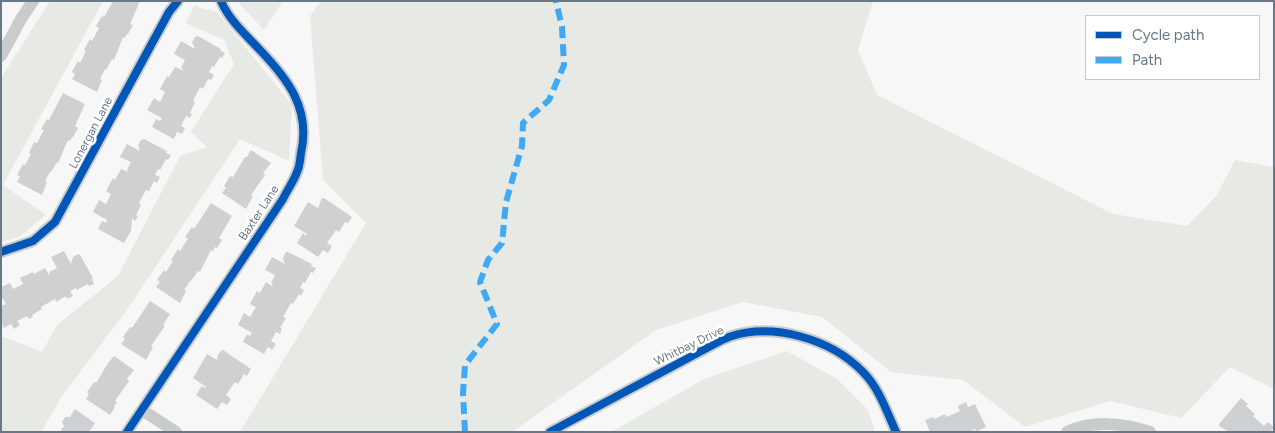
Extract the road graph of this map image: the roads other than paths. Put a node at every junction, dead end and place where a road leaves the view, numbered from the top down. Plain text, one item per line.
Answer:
1 (33, 1) edge
2 (178, 1) edge
3 (221, 1) edge
4 (1, 56) edge
5 (1, 252) edge
6 (142, 410) junction
7 (127, 432) edge
8 (176, 432) edge
9 (550, 432) edge
10 (896, 432) edge
11 (1067, 432) edge
12 (1150, 432) edge

1 - 4 street
2 - 5 street, Lonergan Lane
3 - 6 street, Baxter Lane
6 - 7 street, Baxter Lane
6 - 8 street
9 - 10 street, Whitbay Drive
11 - 12 street

